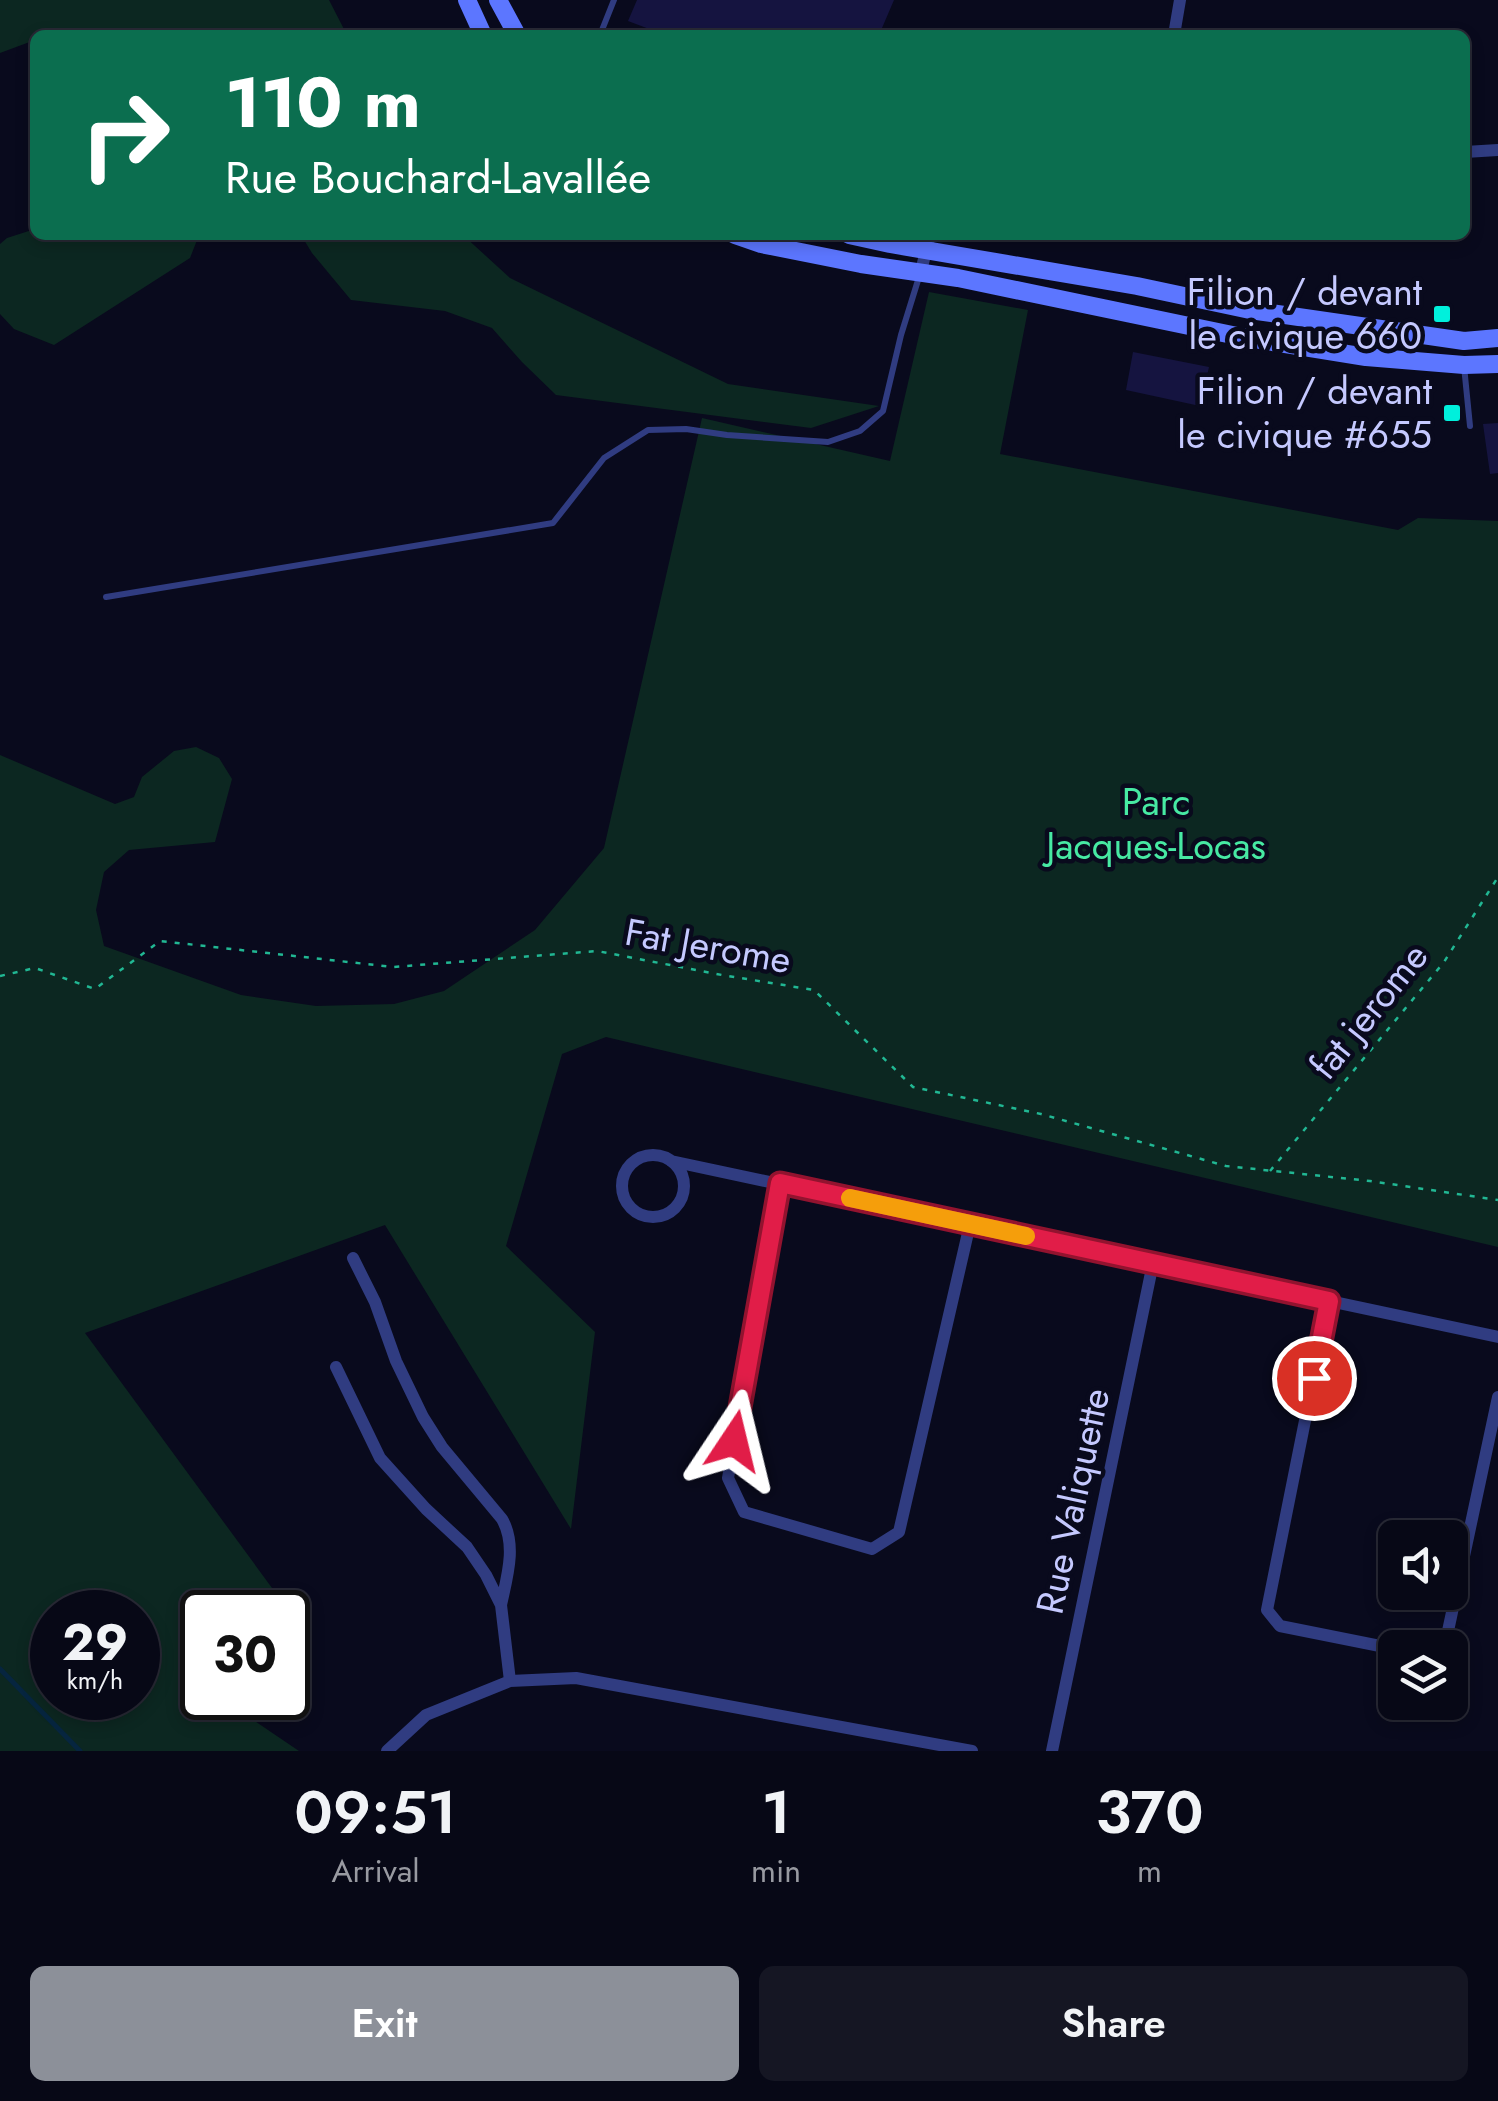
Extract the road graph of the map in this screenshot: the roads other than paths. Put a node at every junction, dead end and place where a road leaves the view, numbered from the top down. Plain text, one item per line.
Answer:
1 (467, 0) edge
2 (498, 0) edge
3 (614, 0) edge
4 (1180, 0) edge
5 (481, 30) edge
6 (514, 30) edge
7 (602, 30) edge
8 (1175, 30) edge
9 (1498, 150) edge
10 (1470, 152) edge
11 (749, 240) edge
12 (929, 242) edge
13 (921, 272) junction
14 (1498, 338) edge
15 (1464, 341) junction
16 (1498, 364) edge
17 (1464, 365) junction
18 (1470, 426) dead end
19 (106, 597) dead end
20 (671, 1160) junction
21 (780, 1183) junction
22 (970, 1224) junction
23 (352, 1258) dead end
24 (1152, 1263) junction
25 (1329, 1301) junction
26 (1498, 1338) edge
27 (336, 1367) dead end
28 (1498, 1397) edge
29 (501, 1606) junction
30 (1448, 1630) edge
31 (1378, 1646) edge
32 (510, 1681) junction
33 (388, 1751) edge
34 (972, 1751) edge
35 (1052, 1751) edge

1 - 5 street
2 - 6 street
3 - 7 lane
4 - 8 street
9 - 10 street
11 - 13 street
12 - 13 street
12 - 15 street
13 - 17 street
13 - 19 lane
14 - 15 street
15 - 17 street
16 - 17 street
17 - 18 lane
20 - 20 street
20 - 21 street
21 - 22 street
21 - 22 street
22 - 24 street
23 - 29 street
24 - 25 street
24 - 35 street, Rue Valiquette
25 - 26 street
25 - 31 street
27 - 29 street
28 - 30 street
29 - 32 street
32 - 33 street
32 - 34 street

